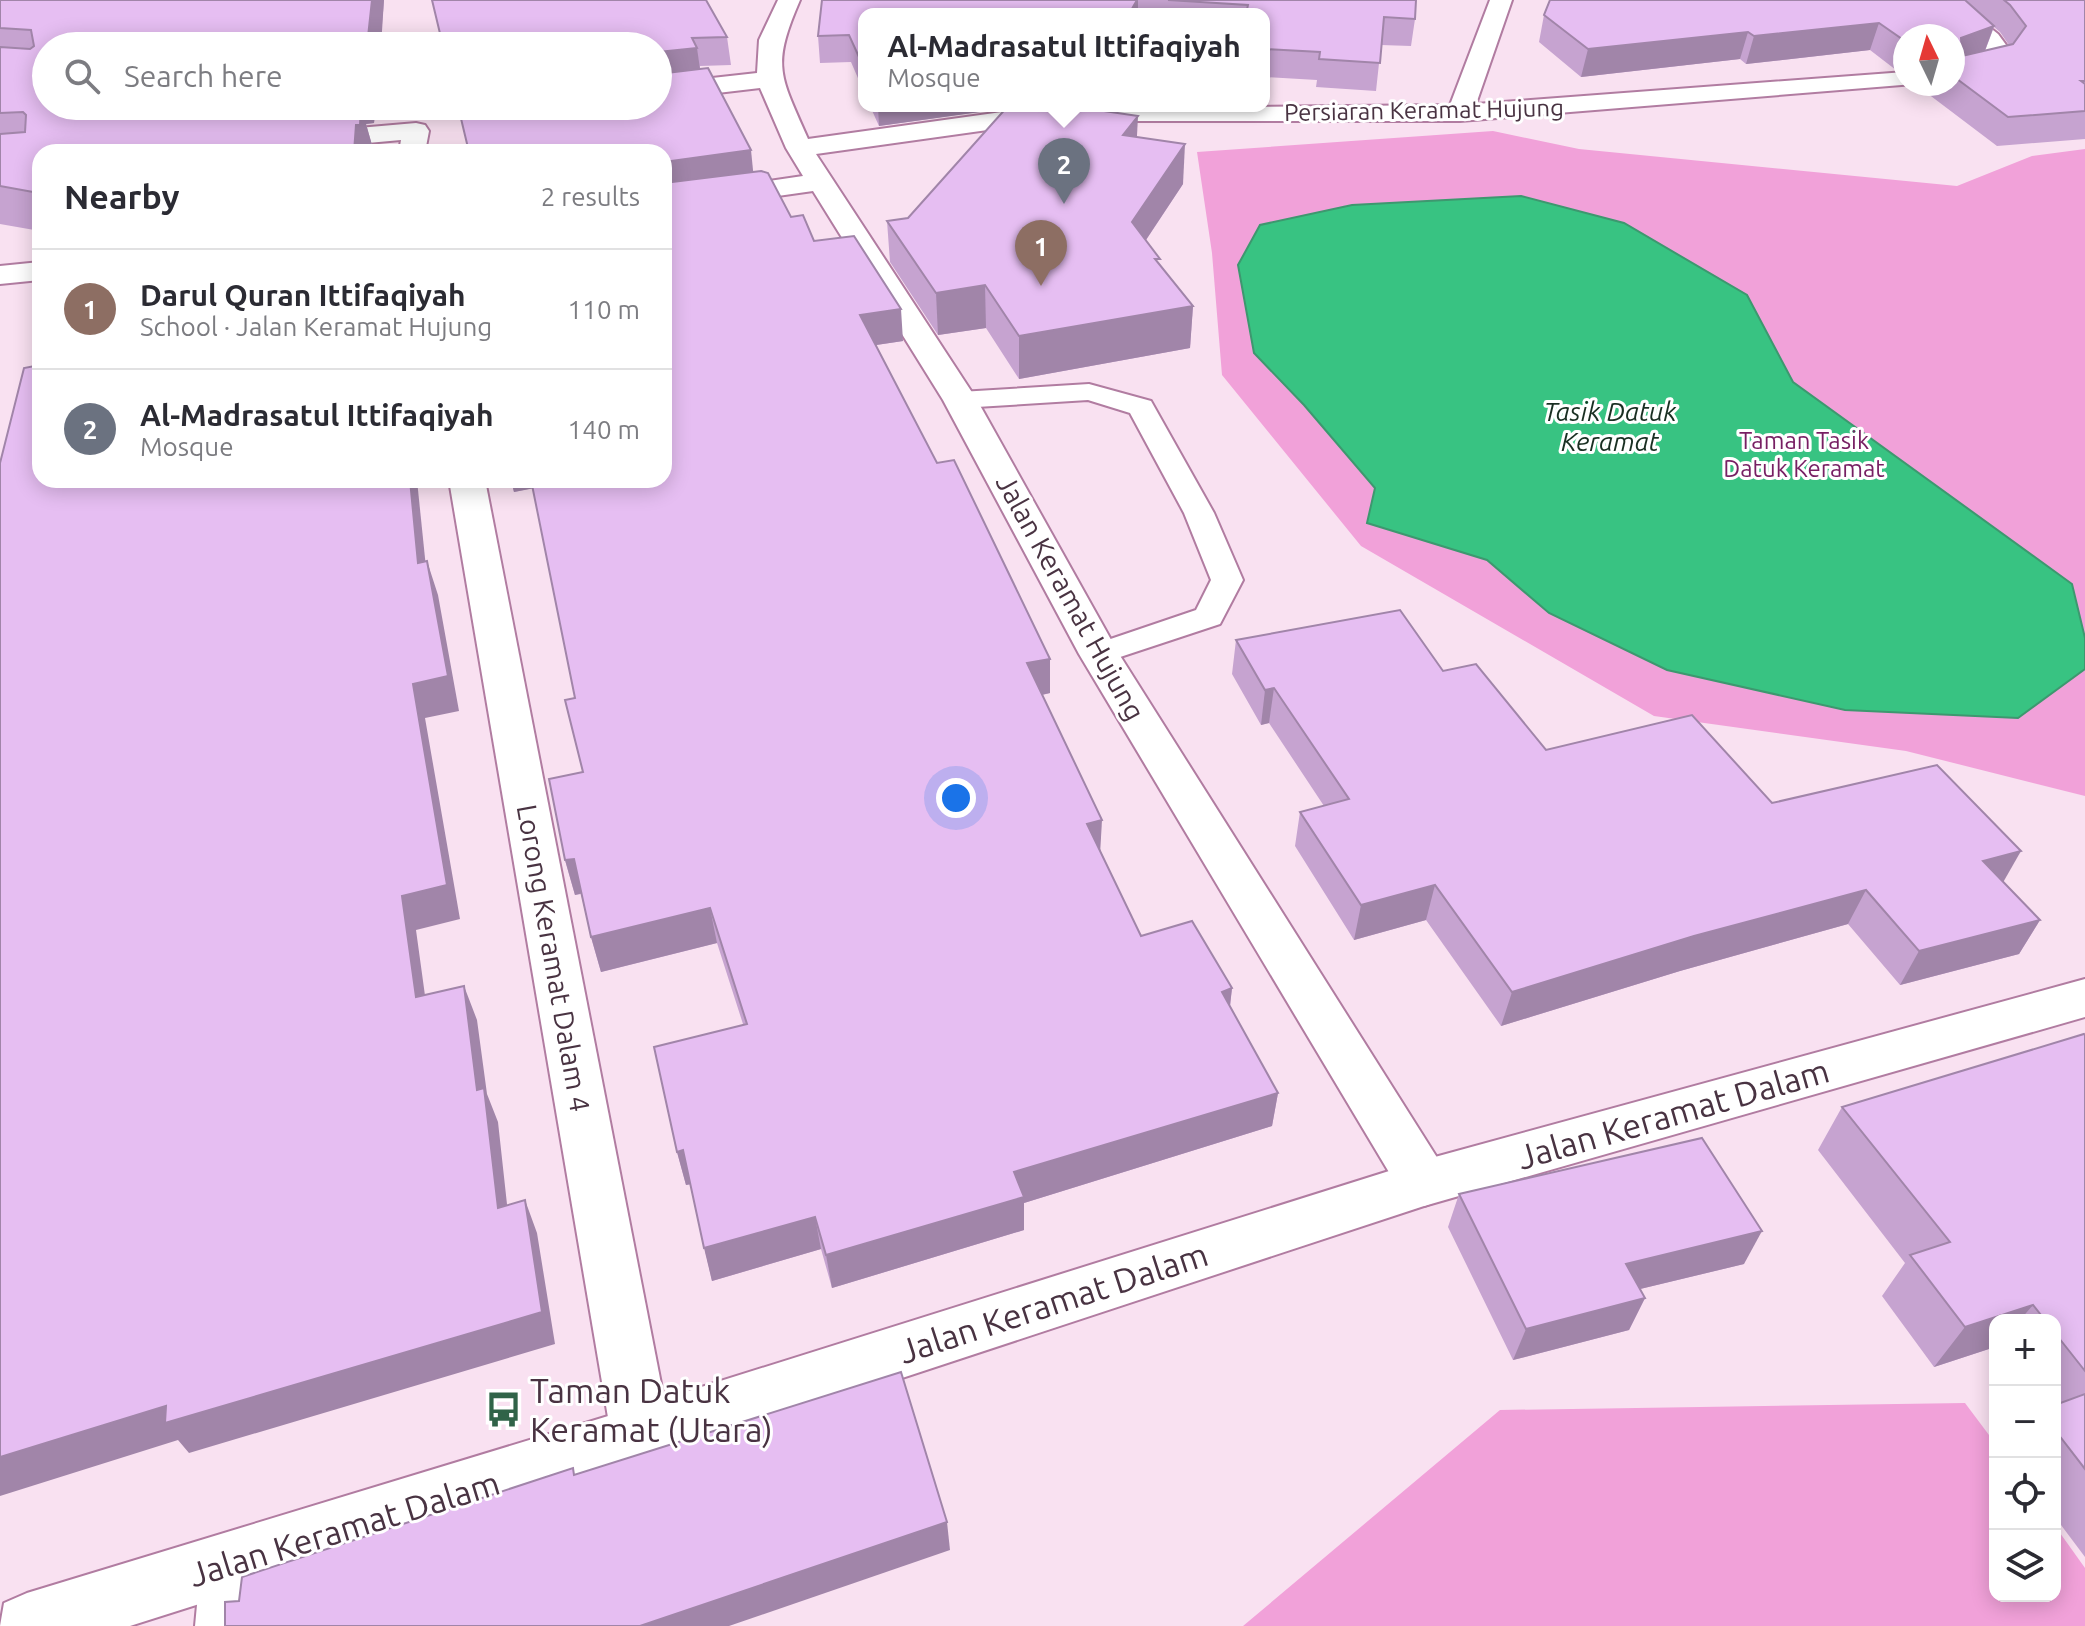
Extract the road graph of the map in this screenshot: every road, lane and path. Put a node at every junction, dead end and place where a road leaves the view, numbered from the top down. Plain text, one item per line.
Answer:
1 (789, 0) edge
2 (1501, 0) edge
3 (1941, 0) edge
4 (1965, 72) edge
5 (769, 79) junction
6 (1893, 80) edge
7 (672, 90) edge
8 (1270, 111) edge
9 (1112, 112) edge
10 (1460, 113) junction
11 (288, 142) edge
12 (414, 144) edge
13 (799, 148) junction
14 (821, 182) junction
15 (672, 203) edge
16 (32, 272) edge
17 (0, 275) edge
18 (960, 400) junction
19 (468, 488) edge
20 (1099, 654) junction
21 (2085, 998) edge
22 (1424, 1183) junction
23 (641, 1435) junction
24 (233, 1563) junction
25 (27, 1626) edge
26 (228, 1626) edge

1 - 5 street, Jalan Keramat Hujung
2 - 10 street
3 - 4 street
5 - 7 street
5 - 13 street, Jalan Keramat Hujung
6 - 10 street, Persiaran Keramat Hujung
8 - 10 street, Persiaran Keramat Hujung
9 - 13 street, Persiaran Keramat Hujung
11 - 12 street
13 - 14 street, Jalan Keramat Hujung
14 - 15 street
14 - 18 street, Jalan Keramat Hujung
16 - 17 street
18 - 20 street, Jalan Keramat Hujung
18 - 20 lane
19 - 23 street, Lorong Keramat Dalam 4
20 - 22 street, Jalan Keramat Hujung
21 - 22 street, Jalan Keramat Dalam
22 - 23 street, Jalan Keramat Dalam
23 - 24 street, Jalan Keramat Dalam
24 - 25 street, Jalan Keramat Dalam
24 - 26 street

